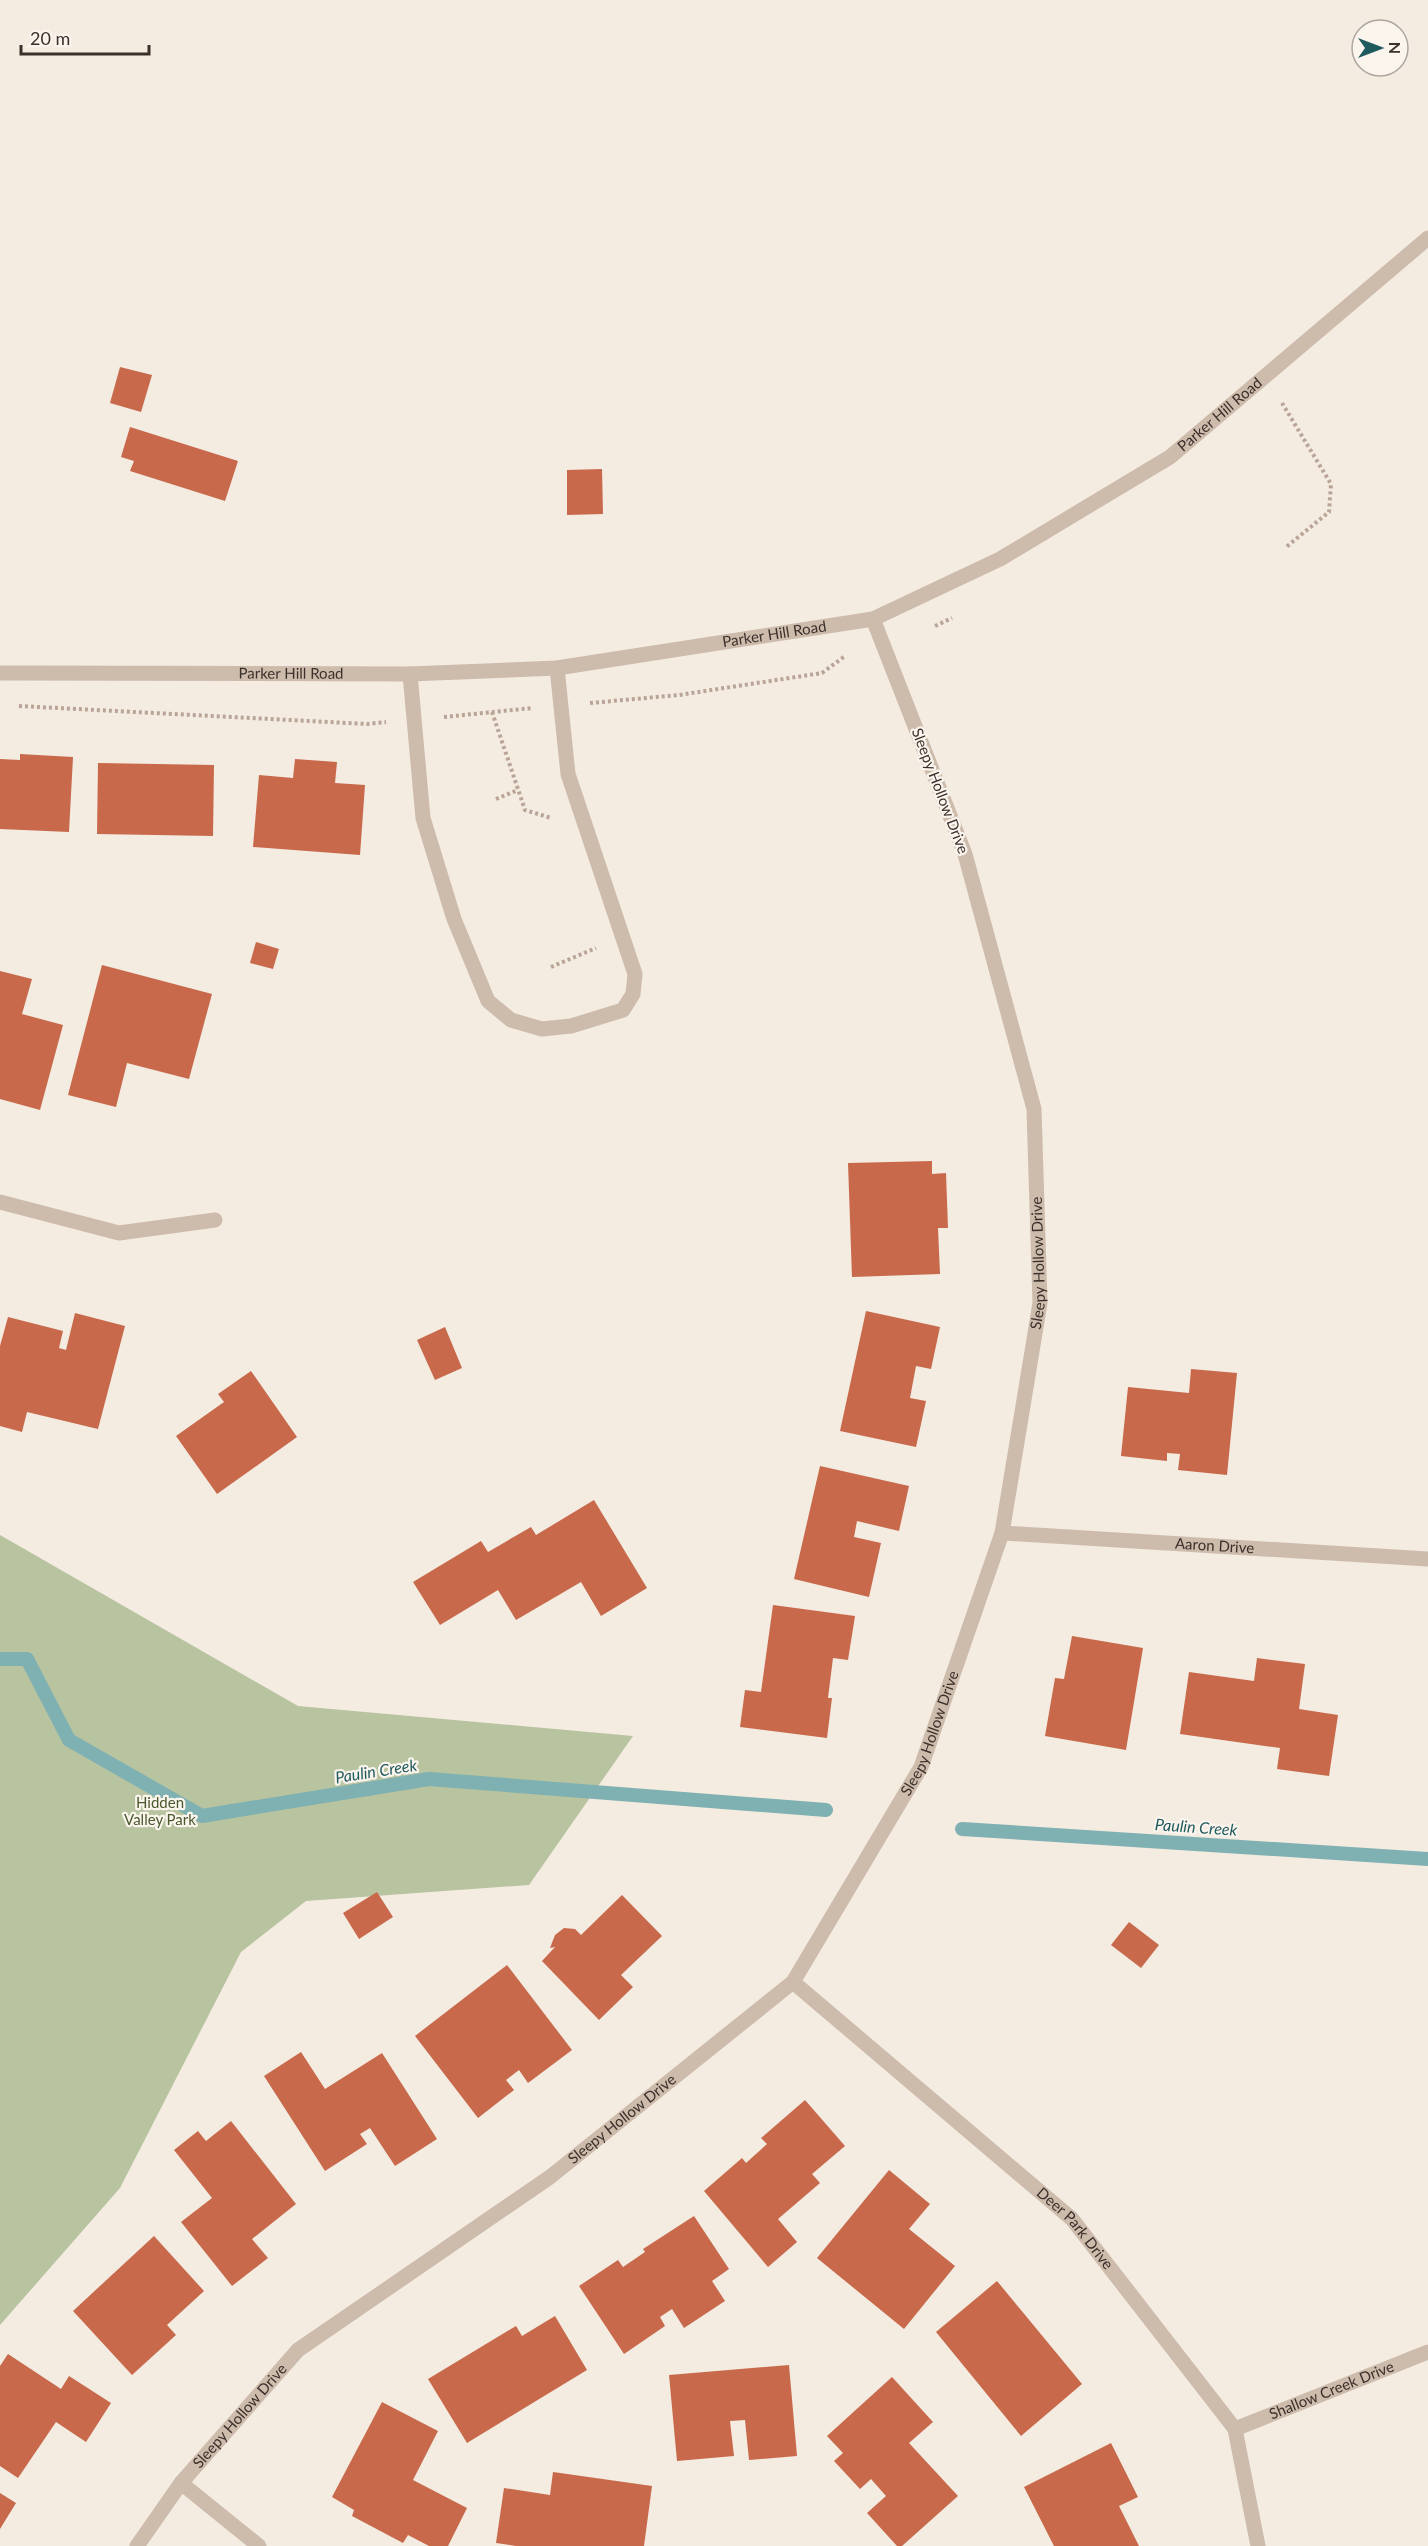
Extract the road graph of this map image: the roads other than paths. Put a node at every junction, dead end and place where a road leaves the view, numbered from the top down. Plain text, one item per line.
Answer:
1 (1428, 238) edge
2 (873, 619) junction
3 (557, 668) junction
4 (0, 673) edge
5 (410, 674) junction
6 (0, 1202) edge
7 (215, 1220) dead end
8 (1002, 1533) junction
9 (1428, 1559) edge
10 (793, 1982) junction
11 (1428, 2352) edge
12 (1235, 2429) junction
13 (181, 2483) junction
14 (137, 2546) edge
15 (259, 2546) edge
16 (1258, 2546) edge

1 - 2 street, Parker Hill Road
2 - 3 street, Parker Hill Road
2 - 8 street, Sleepy Hollow Drive
3 - 5 street, Parker Hill Road
3 - 5 street
4 - 5 street, Parker Hill Road
6 - 7 street
8 - 9 street, Aaron Drive
8 - 10 street, Sleepy Hollow Drive
10 - 12 street, Deer Park Drive
10 - 13 street, Sleepy Hollow Drive
11 - 12 street, Shallow Creek Drive
12 - 16 street, Deer Park Drive
13 - 14 street, Sleepy Hollow Drive
13 - 15 street

